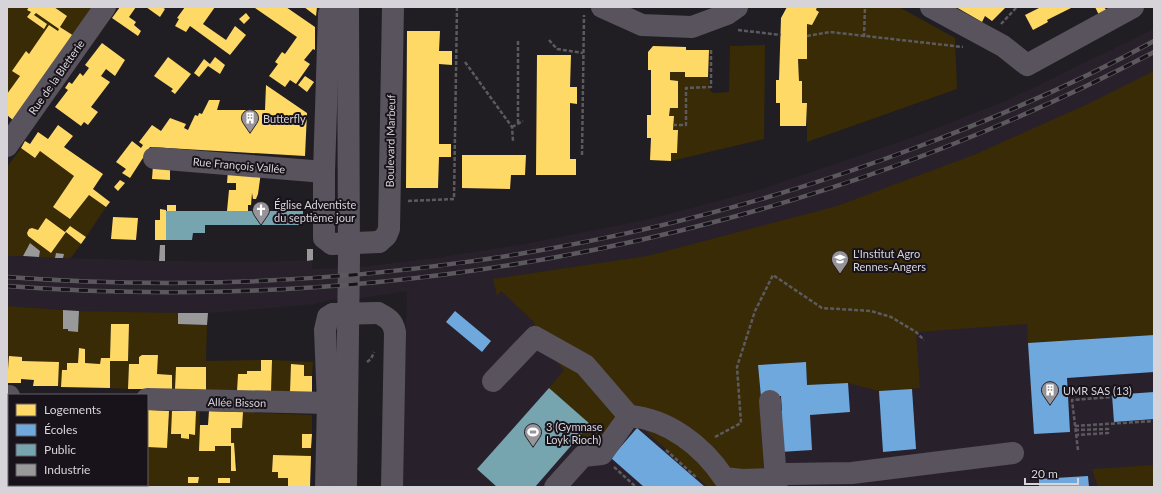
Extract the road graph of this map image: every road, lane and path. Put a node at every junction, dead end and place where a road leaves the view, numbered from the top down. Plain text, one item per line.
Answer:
1 (105, 7) edge
2 (333, 7) edge
3 (348, 7) edge
4 (393, 7) edge
5 (457, 7) edge
6 (584, 7) edge
7 (602, 7) edge
8 (737, 7) edge
9 (865, 7) edge
10 (932, 7) edge
11 (1133, 7) edge
12 (735, 30) dead end
13 (781, 35) dead end
14 (807, 36) dead end
15 (864, 37) junction
16 (518, 40) dead end
17 (549, 40) dead end
18 (964, 47) dead end
19 (711, 48) dead end
20 (583, 53) junction
21 (466, 62) dead end
22 (523, 121) dead end
23 (518, 123) junction
24 (673, 125) dead end
25 (512, 127) junction
26 (513, 141) dead end
27 (7, 146) edge
28 (582, 155) dead end
29 (154, 158) dead end
30 (324, 172) junction
31 (407, 200) dead end
32 (924, 340) dead end
33 (493, 382) dead end
34 (1112, 397) dead end
35 (148, 400) edge
36 (770, 401) dead end
37 (328, 403) junction
38 (629, 416) junction
39 (1154, 421) edge
40 (1075, 426) junction
41 (1075, 430) junction
42 (1076, 435) junction
43 (694, 442) junction
44 (1078, 450) dead end
45 (1013, 453) dead end
46 (763, 482) edge
47 (326, 487) edge
48 (346, 487) edge
49 (392, 487) edge
50 (555, 487) edge

1 - 27 street, Rue de la Bletterie
2 - 30 street, Boulevard Marbeuf
3 - 48 street
4 - 30 street, Boulevard Marbeuf, bridge
5 - 31 path
6 - 20 path
7 - 8 street
9 - 15 path
10 - 11 street
12 - 13 path
14 - 15 path
15 - 18 path
16 - 23 path
17 - 20 path
19 - 24 path
20 - 28 path
21 - 25 path
22 - 23 path
23 - 25 path
25 - 26 path
29 - 30 street, Rue François Vallée
32 - 43 path
33 - 38 street
34 - 40 path
35 - 37 street, Allée Bisson
36 - 46 street
37 - 47 street
37 - 49 street, bridge
38 - 43 street
38 - 50 street
39 - 40 path
40 - 41 path
41 - 42 path
41 - 42 path
42 - 44 path
43 - 46 street
45 - 46 street

